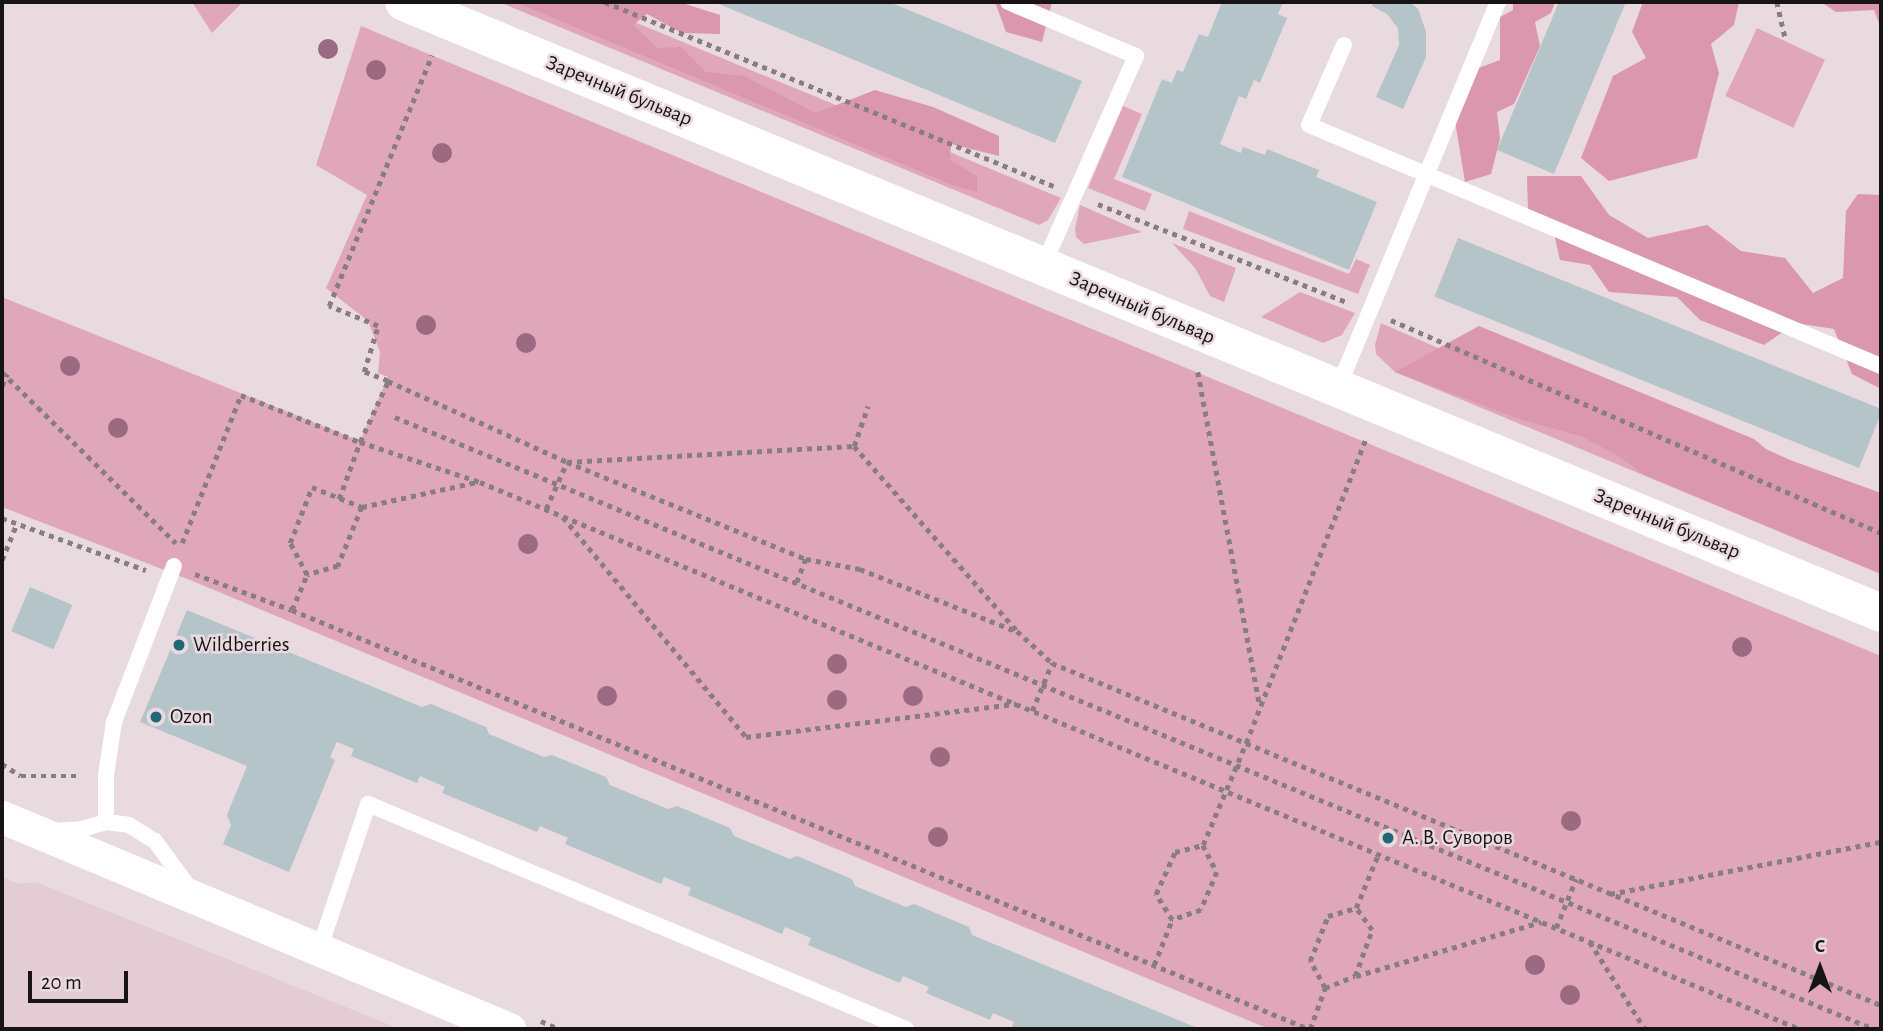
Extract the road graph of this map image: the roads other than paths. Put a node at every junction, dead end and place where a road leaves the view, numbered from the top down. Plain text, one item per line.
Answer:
1 (404, 2) edge
2 (1008, 2) edge
3 (1498, 2) edge
4 (1344, 44) dead end
5 (1426, 173) junction
6 (1043, 266) junction
7 (1881, 366) edge
8 (1338, 388) junction
9 (174, 566) road end
10 (1881, 613) edge
11 (2, 817) edge
12 (106, 822) junction
13 (38, 832) junction
14 (198, 899) junction
15 (319, 950) junction
16 (509, 1029) edge
17 (906, 1029) edge

1 - 6 street, Заречный бульвар
2 - 6 lane
3 - 5 lane
4 - 5 lane
5 - 7 lane
5 - 8 lane
6 - 8 street, Заречный бульвар
8 - 10 street, Заречный бульвар
9 - 12 lane
11 - 13 street
12 - 13 lane
12 - 14 lane
13 - 14 street
14 - 15 street
15 - 16 street
15 - 17 lane

